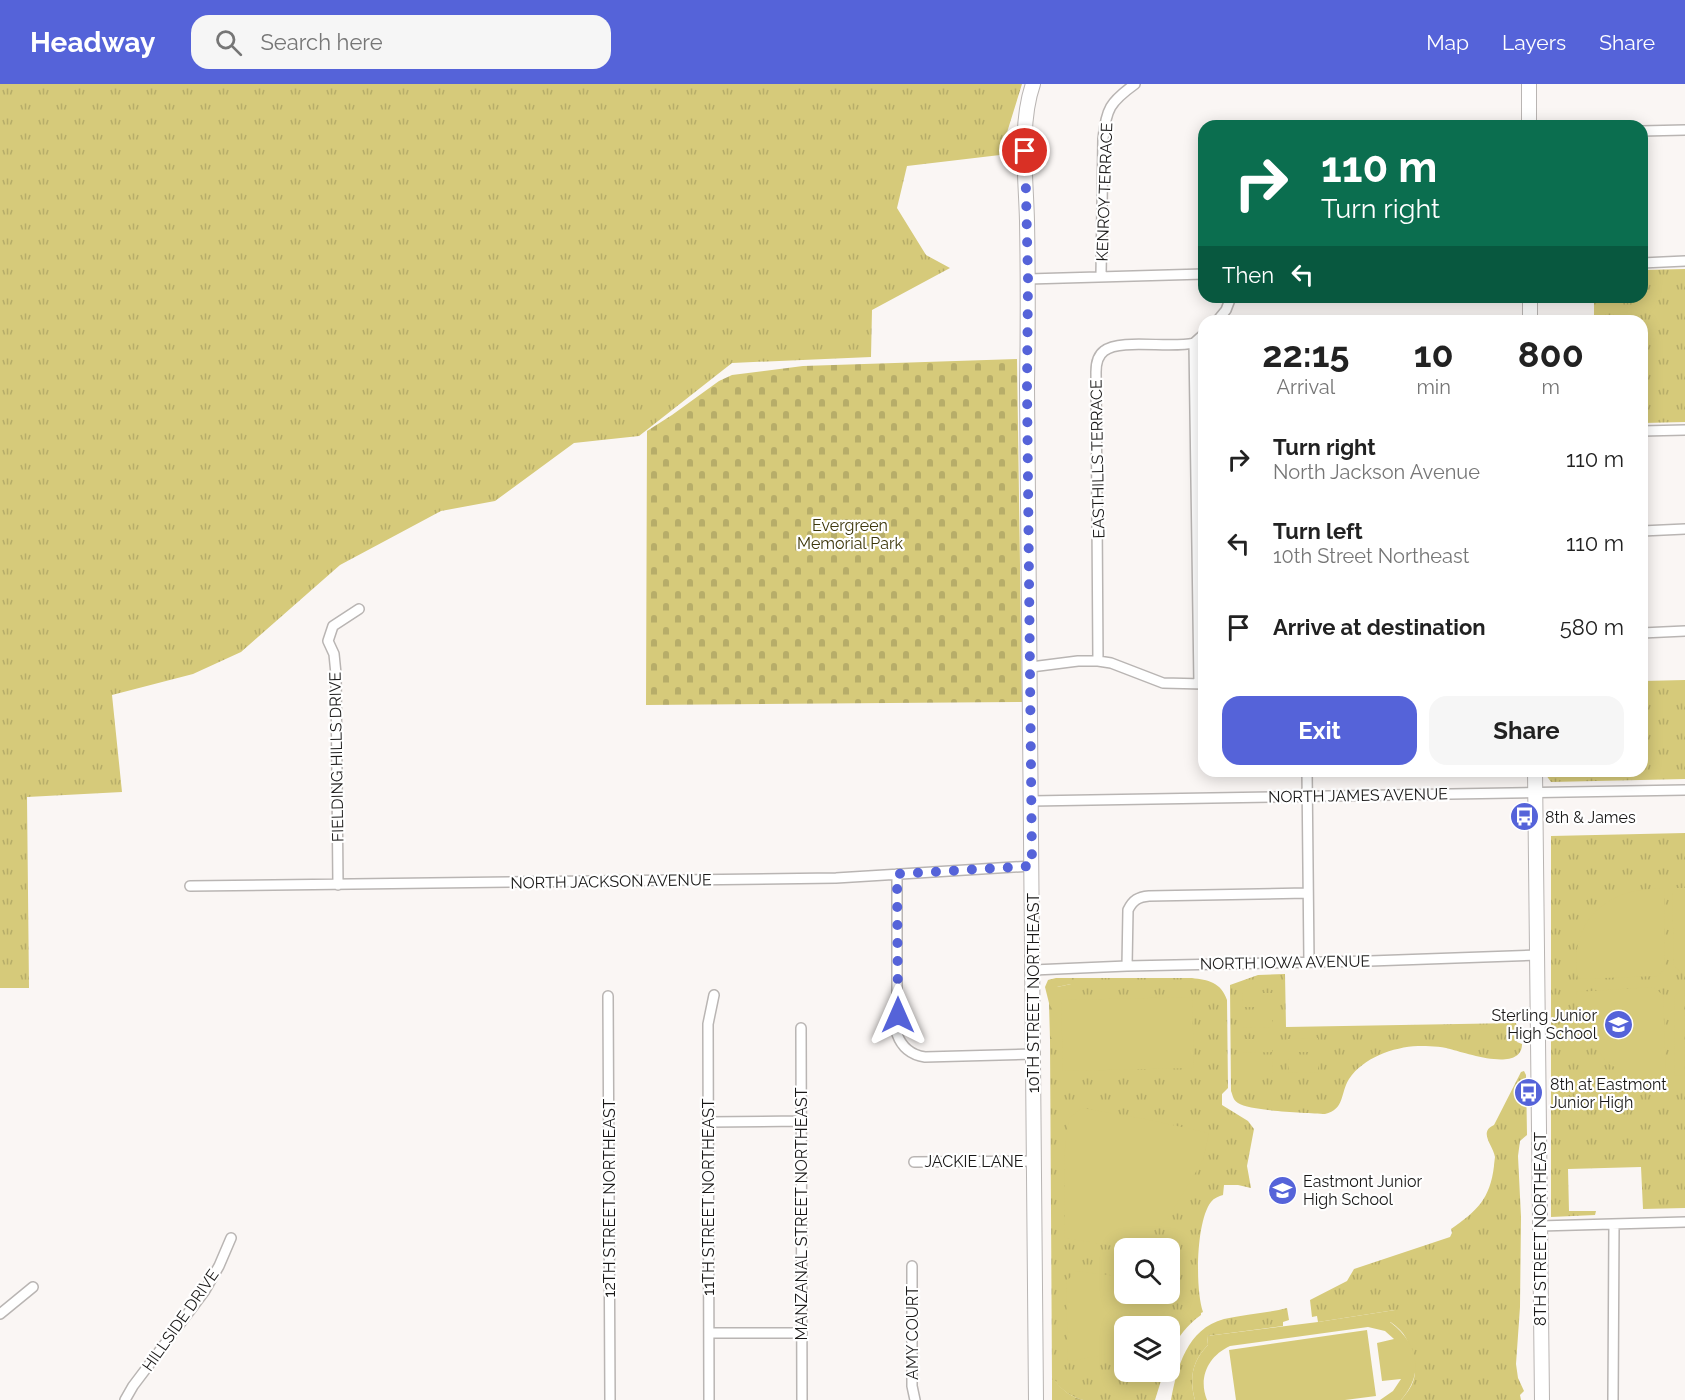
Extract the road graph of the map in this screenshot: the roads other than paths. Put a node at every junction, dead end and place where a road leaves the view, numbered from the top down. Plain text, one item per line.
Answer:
1 (1033, 84) edge
2 (1135, 84) edge
3 (1529, 84) edge
4 (1529, 120) edge
5 (1685, 130) edge
6 (1648, 131) edge
7 (1685, 261) edge
8 (1648, 263) edge
9 (1198, 274) edge
10 (1101, 276) junction
11 (1028, 279) junction
12 (1198, 339) edge
13 (1194, 343) junction
14 (1685, 430) edge
15 (1648, 431) edge
16 (1198, 514) edge
17 (1685, 529) edge
18 (1648, 531) edge
19 (359, 609) dead end
20 (1685, 632) edge
21 (1648, 633) edge
22 (1098, 661) junction
23 (1031, 666) junction
24 (1198, 684) edge
25 (1307, 777) edge
26 (1535, 777) edge
27 (1685, 790) edge
28 (1535, 792) junction
29 (1308, 796) junction
30 (1031, 801) junction
31 (1032, 866) junction
32 (897, 874) junction
33 (338, 885) junction
34 (190, 886) dead end
35 (1307, 893) junction
36 (1537, 955) junction
37 (1310, 962) junction
38 (1127, 966) junction
39 (1033, 970) junction
40 (714, 995) dead end
41 (608, 996) dead end
42 (801, 1028) dead end
43 (1033, 1054) junction
44 (801, 1121) junction
45 (708, 1122) junction
46 (914, 1161) dead end
47 (1035, 1161) junction
48 (1685, 1222) edge
49 (1614, 1224) junction
50 (1539, 1226) junction
51 (231, 1238) dead end
52 (912, 1266) dead end
53 (33, 1287) dead end
54 (0, 1314) edge
55 (709, 1333) junction
56 (802, 1333) junction
57 (125, 1400) edge
58 (610, 1400) edge
59 (709, 1400) edge
60 (802, 1400) edge
61 (915, 1400) edge
62 (1036, 1400) edge
63 (1542, 1400) edge
64 (1613, 1400) edge

1 - 11 main road, 10TH STREET NORTHEAST
2 - 10 street, KENROY TERRACE
3 - 4 main road
5 - 6 street
7 - 8 street
9 - 10 street
10 - 11 street
11 - 23 main road, 10TH STREET NORTHEAST
12 - 13 street
13 - 16 street
13 - 22 street, EASTHILLS TERRACE
14 - 15 street
17 - 18 street
19 - 33 street, FIELDING HILLS DRIVE
20 - 21 street
22 - 23 street
22 - 24 street
23 - 30 main road, 10TH STREET NORTHEAST
25 - 29 street
26 - 28 main road, 8TH STREET NORTHEAST
27 - 28 street, NORTH JAMES AVENUE
28 - 29 street, NORTH JAMES AVENUE
28 - 36 main road, 8TH STREET NORTHEAST
29 - 30 street, NORTH JAMES AVENUE
29 - 35 street
30 - 31 main road, 10TH STREET NORTHEAST
31 - 32 street, NORTH JACKSON AVENUE
31 - 39 main road, 10TH STREET NORTHEAST
32 - 33 street, NORTH JACKSON AVENUE
32 - 43 street
33 - 34 street, NORTH JACKSON AVENUE
35 - 37 street
35 - 38 street
36 - 37 street, NORTH IOWA AVENUE
36 - 50 main road, 8TH STREET NORTHEAST
37 - 38 street, NORTH IOWA AVENUE
38 - 39 street, NORTH IOWA AVENUE
39 - 43 main road, 10TH STREET NORTHEAST
40 - 45 street, 11TH STREET NORTHEAST
41 - 58 street, 12TH STREET NORTHEAST
42 - 44 street, MANZANAL STREET NORTHEAST
43 - 47 main road, 10TH STREET NORTHEAST
44 - 45 street
44 - 56 street, MANZANAL STREET NORTHEAST
45 - 55 street, 11TH STREET NORTHEAST
46 - 47 street, JACKIE LANE
47 - 62 main road, 10TH STREET NORTHEAST
48 - 49 street
49 - 50 street
49 - 64 street
50 - 63 main road, 8TH STREET NORTHEAST
51 - 57 street, HILLSIDE DRIVE
52 - 61 street, AMY COURT
53 - 54 street
55 - 56 street
55 - 59 street, 11TH STREET NORTHEAST
56 - 60 street, MANZANAL STREET NORTHEAST

